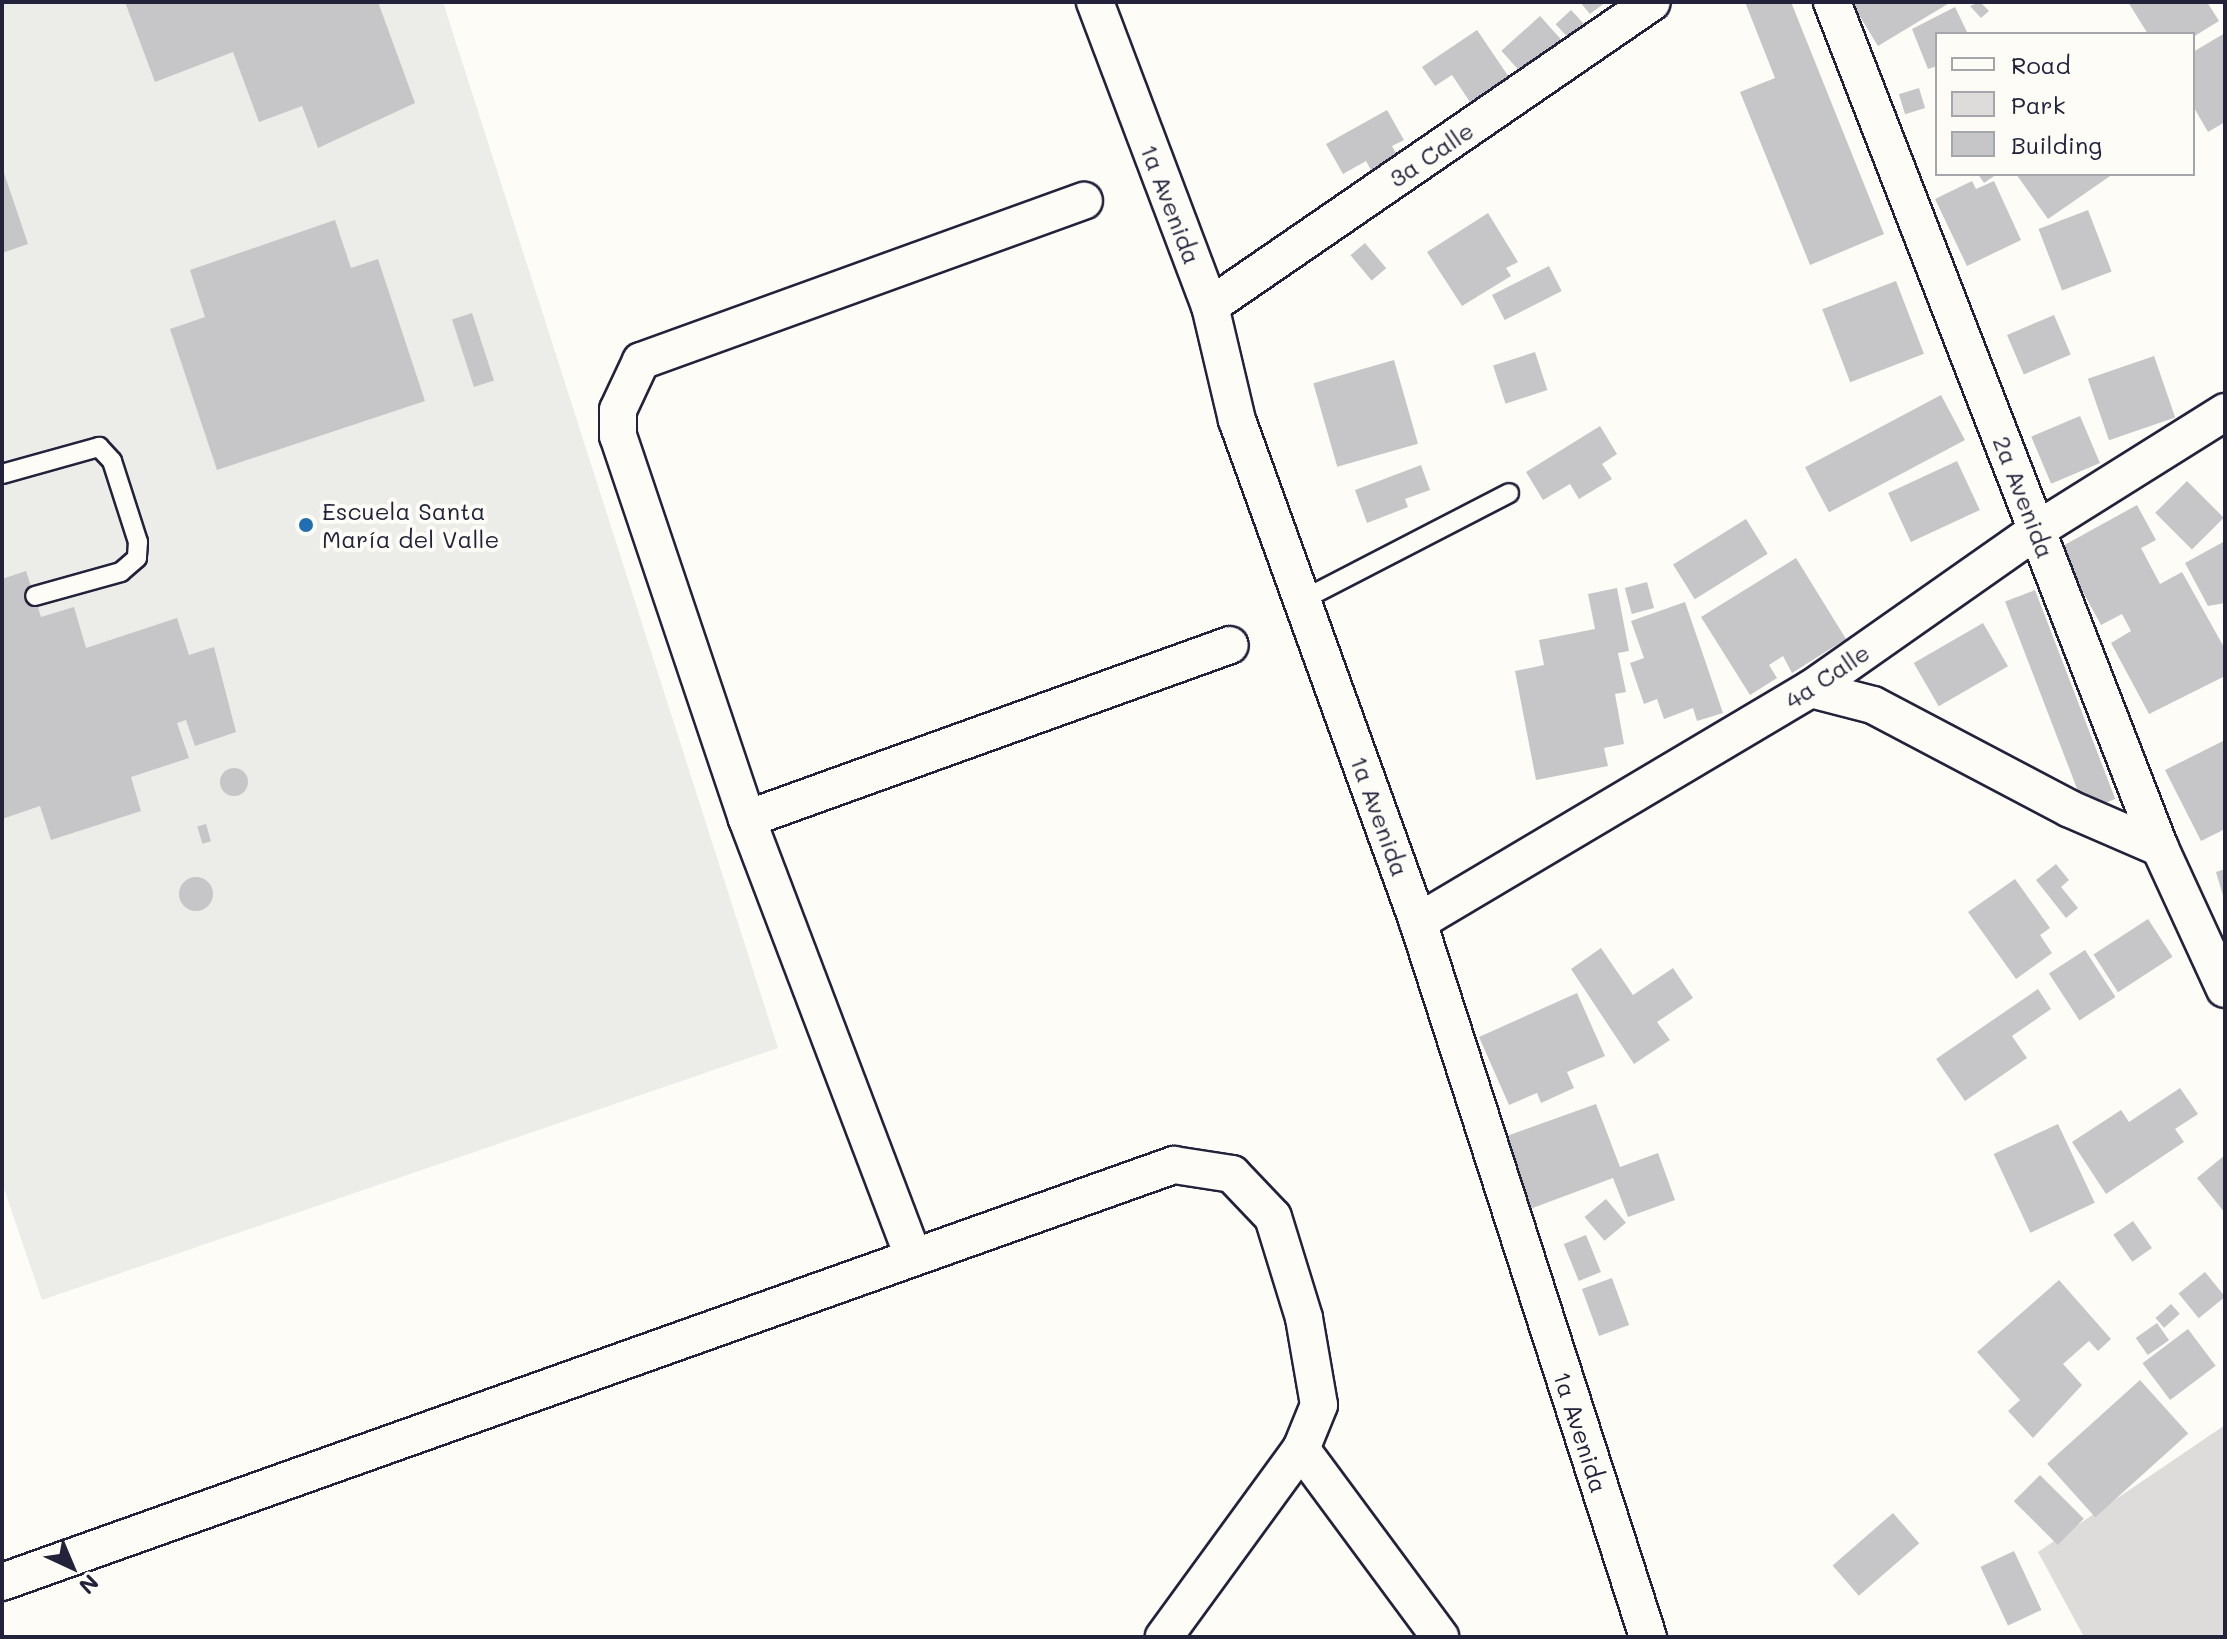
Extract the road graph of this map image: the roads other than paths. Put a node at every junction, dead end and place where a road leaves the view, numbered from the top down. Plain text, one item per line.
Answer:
1 (1095, 2) edge
2 (1652, 2) edge
3 (1832, 2) edge
4 (1084, 201) dead end
5 (1210, 306) junction
6 (2225, 412) edge
7 (2, 474) edge
8 (1509, 493) dead end
9 (2037, 530) junction
10 (35, 596) dead end
11 (1302, 600) junction
12 (1230, 645) dead end
13 (1811, 689) junction
14 (747, 819) junction
15 (2160, 848) junction
16 (1418, 922) junction
17 (2225, 989) edge
18 (913, 1256) junction
19 (1301, 1449) junction
20 (2, 1582) edge
21 (1164, 1637) edge
22 (1440, 1637) edge
23 (1648, 1637) edge

1 - 5 street, 1a Avenida
2 - 5 street, 3a Calle
3 - 9 street, 2a Avenida
4 - 14 street
5 - 11 street, 1a Avenida
6 - 9 street, 4a Calle
7 - 10 lane
8 - 11 lane
9 - 13 street, 4a Calle
9 - 15 street, 2a Avenida
11 - 16 street, 1a Avenida
12 - 14 street
13 - 15 street
13 - 16 street, 4a Calle
14 - 18 street
15 - 17 street, 2a Avenida
16 - 23 street, 1a Avenida
18 - 19 street
18 - 20 street
19 - 21 street
19 - 22 street

